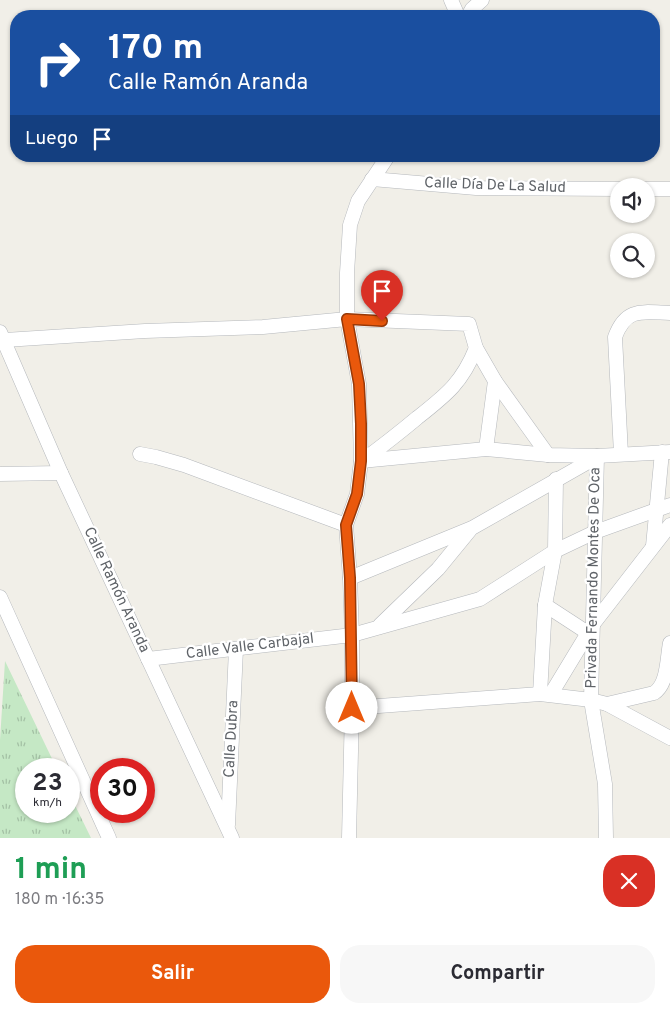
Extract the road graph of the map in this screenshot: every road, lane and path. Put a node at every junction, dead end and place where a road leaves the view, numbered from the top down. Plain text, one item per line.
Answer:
1 (482, 0) edge
2 (471, 10) edge
3 (384, 162) edge
4 (372, 179) junction
5 (610, 189) edge
6 (655, 189) edge
7 (670, 189) edge
8 (670, 313) edge
9 (347, 319) junction
10 (2, 335) edge
11 (476, 348) junction
12 (495, 381) junction
13 (486, 449) junction
14 (666, 452) edge
15 (140, 454) dead end
16 (621, 454) junction
17 (548, 455) junction
18 (598, 456) junction
19 (361, 461) junction
20 (61, 473) junction
21 (0, 474) edge
22 (556, 479) junction
23 (664, 508) edge
24 (346, 525) junction
25 (670, 525) edge
26 (472, 528) junction
27 (595, 532) junction
28 (653, 547) junction
29 (555, 551) junction
30 (350, 578) junction
31 (0, 598) edge
32 (545, 605) junction
33 (379, 626) junction
34 (591, 628) junction
35 (352, 635) junction
36 (670, 643) edge
37 (236, 649) junction
38 (148, 658) junction
39 (546, 694) junction
40 (591, 700) junction
41 (608, 704) junction
42 (352, 708) junction
43 (670, 738) edge
44 (230, 833) edge
45 (109, 838) edge
46 (349, 838) edge
47 (606, 838) edge

1 - 2 street
3 - 4 street
4 - 5 street, Calle Día De La Salud
4 - 9 street
6 - 7 street
8 - 16 street, Privada Fernando Montes De Oca
9 - 10 street, Calle Ramón Aranda
9 - 11 street, Calle Ramón Aranda
9 - 19 street
10 - 20 street, Calle Ramón Aranda
11 - 12 street
11 - 19 street
12 - 13 street
12 - 17 street
13 - 17 street
13 - 19 street
14 - 16 street
14 - 23 street
15 - 24 street
16 - 18 street
17 - 18 street
18 - 22 street
18 - 27 street, Privada Fernando Montes De Oca
19 - 24 street
20 - 21 street
20 - 38 street, Calle Ramón Aranda
22 - 26 street
22 - 29 street
23 - 27 street, Calle Valle Carbajal
23 - 28 street
24 - 30 street
25 - 28 street
26 - 30 street
26 - 33 street
27 - 29 street, Calle Valle Carbajal
27 - 34 street, Privada Fernando Montes De Oca
28 - 34 street
29 - 32 street
29 - 33 street, Calle Valle Carbajal
30 - 35 street
31 - 45 street
32 - 34 street
32 - 39 street
33 - 35 street, Calle Valle Carbajal
34 - 39 street
34 - 40 street, Privada Fernando Montes De Oca
35 - 37 street, Calle Valle Carbajal
35 - 42 street
36 - 41 street
37 - 38 street, Calle Valle Carbajal
37 - 44 street, Calle Dubra
38 - 44 street, Calle Ramón Aranda
39 - 40 street
39 - 42 street
40 - 41 street
40 - 47 street, Privada Fernando Montes De Oca
41 - 43 street
42 - 46 street

